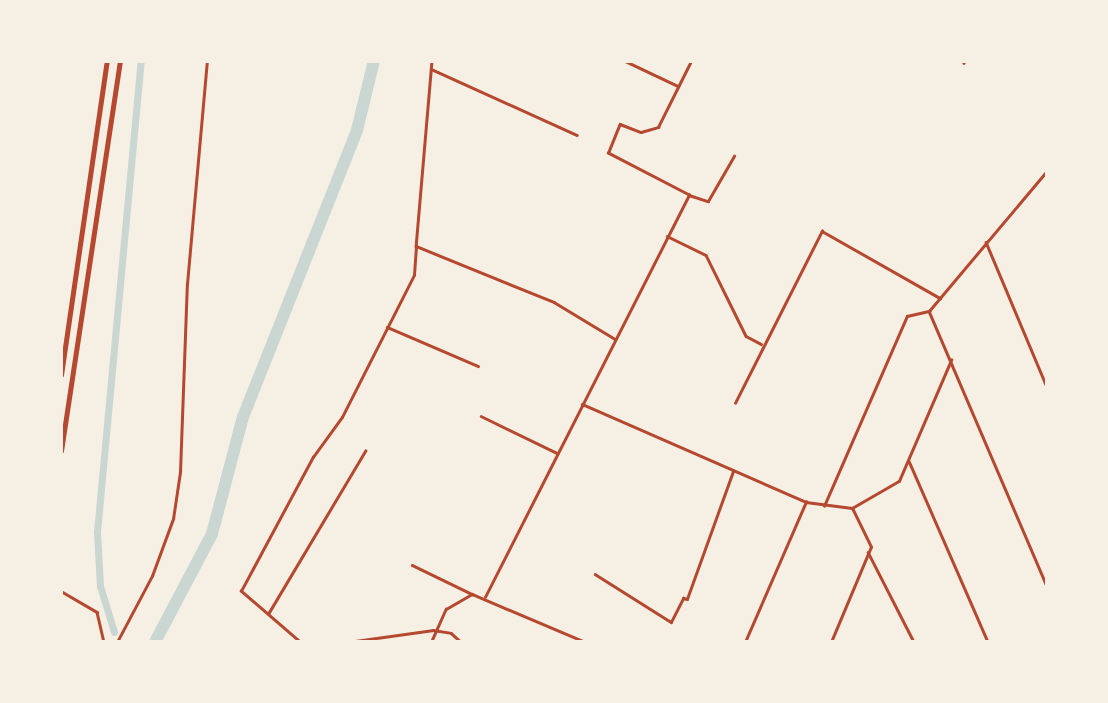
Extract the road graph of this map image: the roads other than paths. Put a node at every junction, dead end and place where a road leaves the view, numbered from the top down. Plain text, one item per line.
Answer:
1 (107, 61) edge
2 (120, 61) edge
3 (207, 61) edge
4 (432, 61) edge
5 (625, 61) edge
6 (691, 61) edge
7 (431, 69) junction
8 (678, 86) junction
9 (577, 135) dead end
10 (734, 156) dead end
11 (1047, 171) edge
12 (689, 195) junction
13 (667, 236) junction
14 (986, 242) junction
15 (416, 246) junction
16 (940, 298) junction
17 (929, 311) junction
18 (387, 327) junction
19 (615, 339) junction
20 (762, 344) junction
21 (951, 360) junction
22 (478, 366) dead end
23 (61, 375) edge
24 (1047, 387) edge
25 (735, 403) dead end
26 (582, 404) junction
27 (481, 416) dead end
28 (61, 451) edge
29 (365, 451) dead end
30 (557, 453) junction
31 (909, 461) junction
32 (733, 471) junction
33 (806, 502) junction
34 (824, 506) junction
35 (852, 508) junction
36 (869, 552) junction
37 (412, 565) dead end
38 (595, 574) dead end
39 (1047, 586) edge
40 (61, 591) edge
41 (472, 594) junction
42 (485, 597) junction
43 (268, 614) junction
44 (433, 630) junction
45 (104, 642) edge
46 (117, 642) edge
47 (300, 642) edge
48 (348, 642) edge
49 (431, 642) edge
50 (461, 642) edge
51 (585, 642) edge
52 (745, 642) edge
53 (831, 642) edge
54 (914, 642) edge
55 (988, 642) edge

1 - 23 main road
2 - 28 main road
3 - 46 street
4 - 7 street
5 - 8 street
6 - 8 street
7 - 9 street
7 - 15 street
8 - 12 street
10 - 12 street
11 - 14 street
12 - 13 street
13 - 19 street
13 - 20 street
14 - 16 street
14 - 24 street
15 - 18 street
15 - 19 street
16 - 17 street
16 - 20 street
17 - 21 street
17 - 34 street
18 - 22 street
18 - 43 street
19 - 26 street
20 - 25 street
21 - 31 street
21 - 39 street
26 - 30 street
26 - 32 street
27 - 30 street
29 - 43 street
30 - 42 street
31 - 35 street
31 - 55 street
32 - 33 street
32 - 38 street
33 - 34 street
33 - 52 street
34 - 35 street
35 - 36 street
36 - 53 street
36 - 54 street
37 - 41 street
40 - 45 street
41 - 42 street
41 - 44 street
42 - 51 street
43 - 47 street
44 - 48 street
44 - 49 street
44 - 50 street

